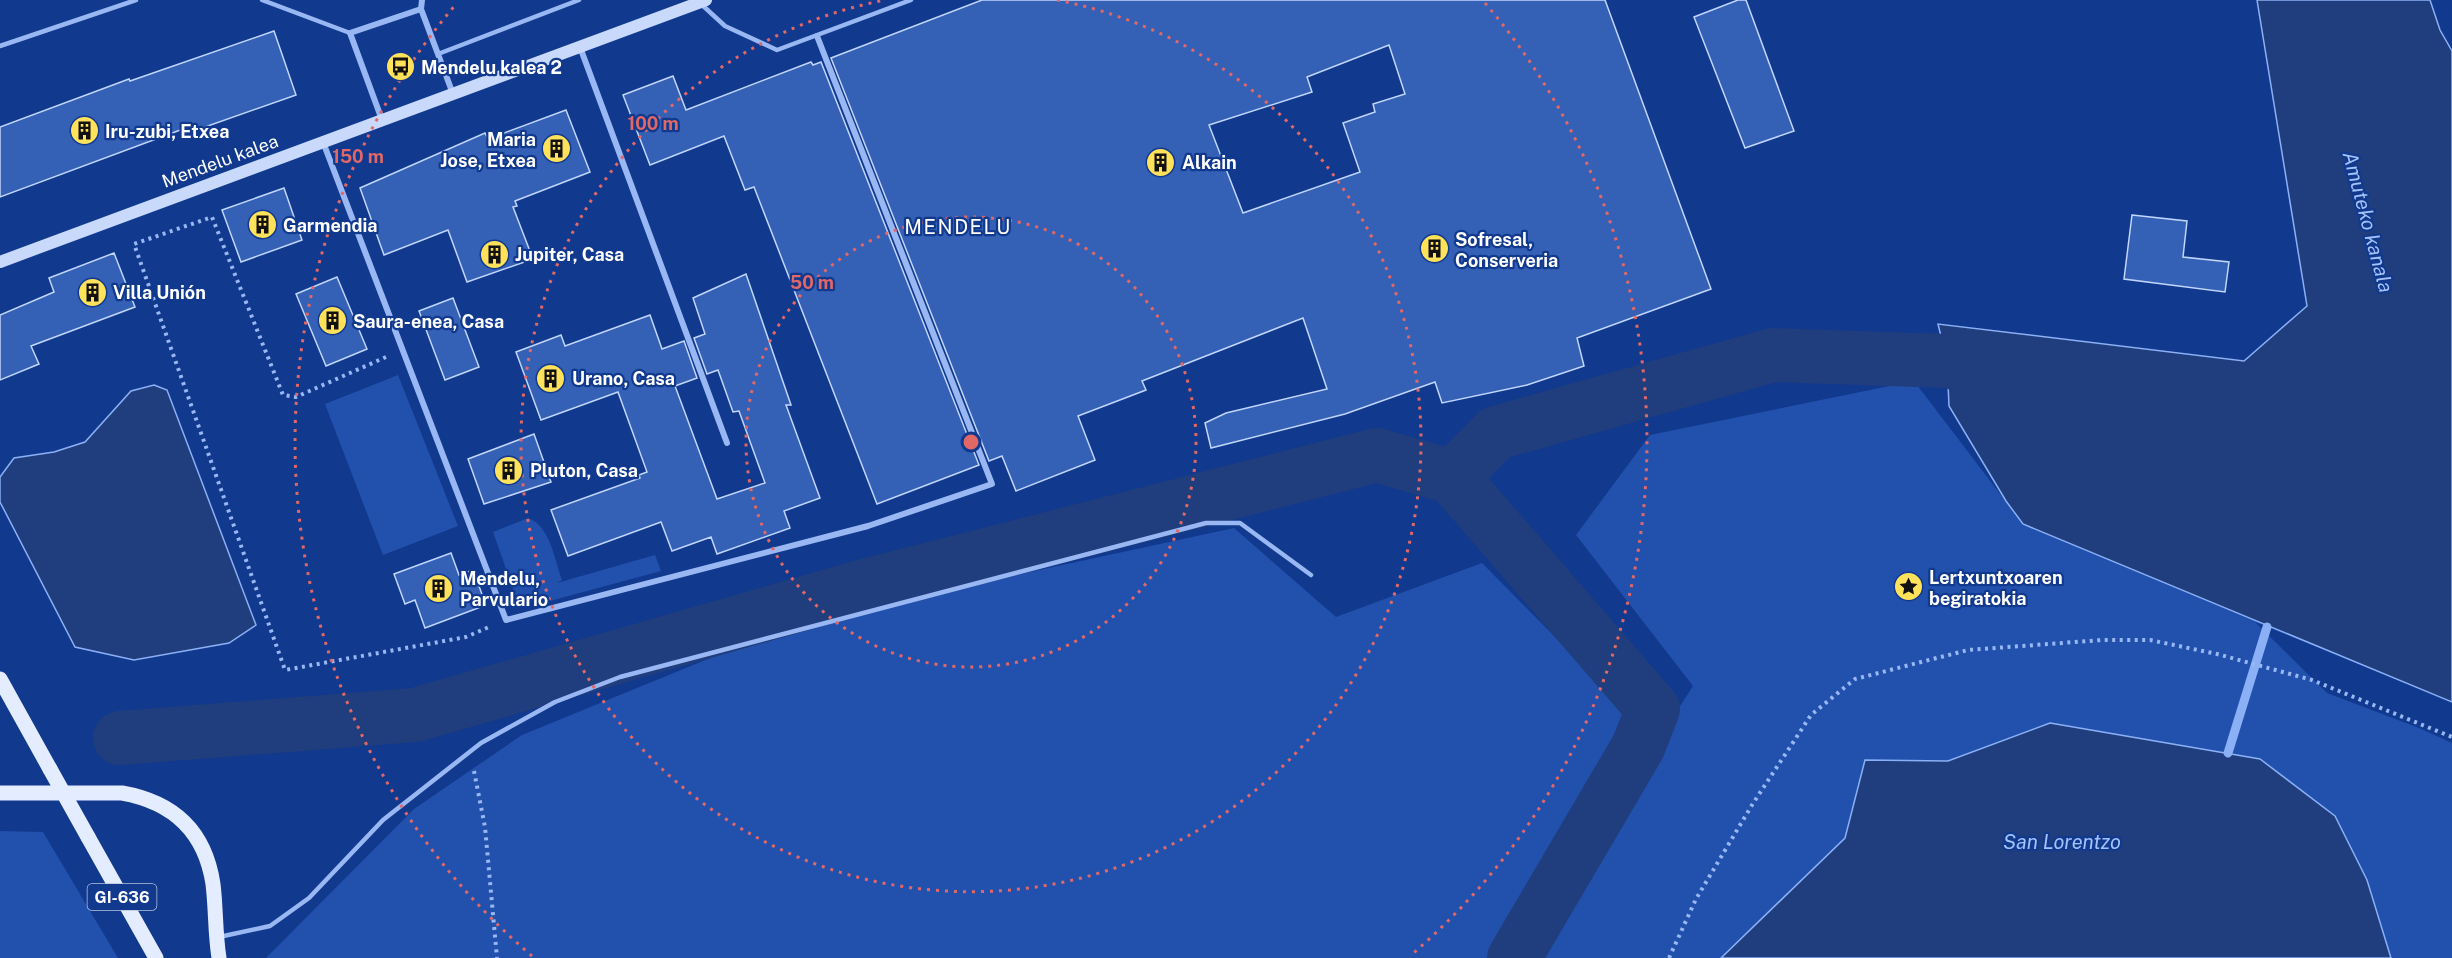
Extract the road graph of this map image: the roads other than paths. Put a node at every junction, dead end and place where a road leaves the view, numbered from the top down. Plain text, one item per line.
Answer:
1 (136, 0) edge
2 (262, 0) edge
3 (422, 0) edge
4 (579, 0) edge
5 (911, 0) edge
6 (703, 1) edge
7 (421, 9) junction
8 (351, 33) junction
9 (817, 36) junction
10 (0, 46) edge
11 (580, 47) junction
12 (438, 54) junction
13 (453, 94) junction
14 (382, 120) junction
15 (323, 142) junction
16 (0, 262) edge
17 (726, 443) dead end
18 (1311, 575) dead end
19 (0, 679) edge
20 (0, 793) edge
21 (217, 938) junction
22 (156, 958) edge
23 (219, 958) edge

1 - 10 lane
2 - 8 lane
3 - 7 street
4 - 12 lane
5 - 9 lane
6 - 9 lane
6 - 11 main road, Mendelu kalea
7 - 8 street
7 - 12 street
8 - 14 street
9 - 15 street
11 - 13 main road, Mendelu kalea
11 - 17 street
12 - 13 street
13 - 14 main road, Mendelu kalea
14 - 15 main road, Mendelu kalea
15 - 16 main road, Mendelu kalea
18 - 21 lane
19 - 22 main road, GI-636, bridge
20 - 21 main road
21 - 23 main road

